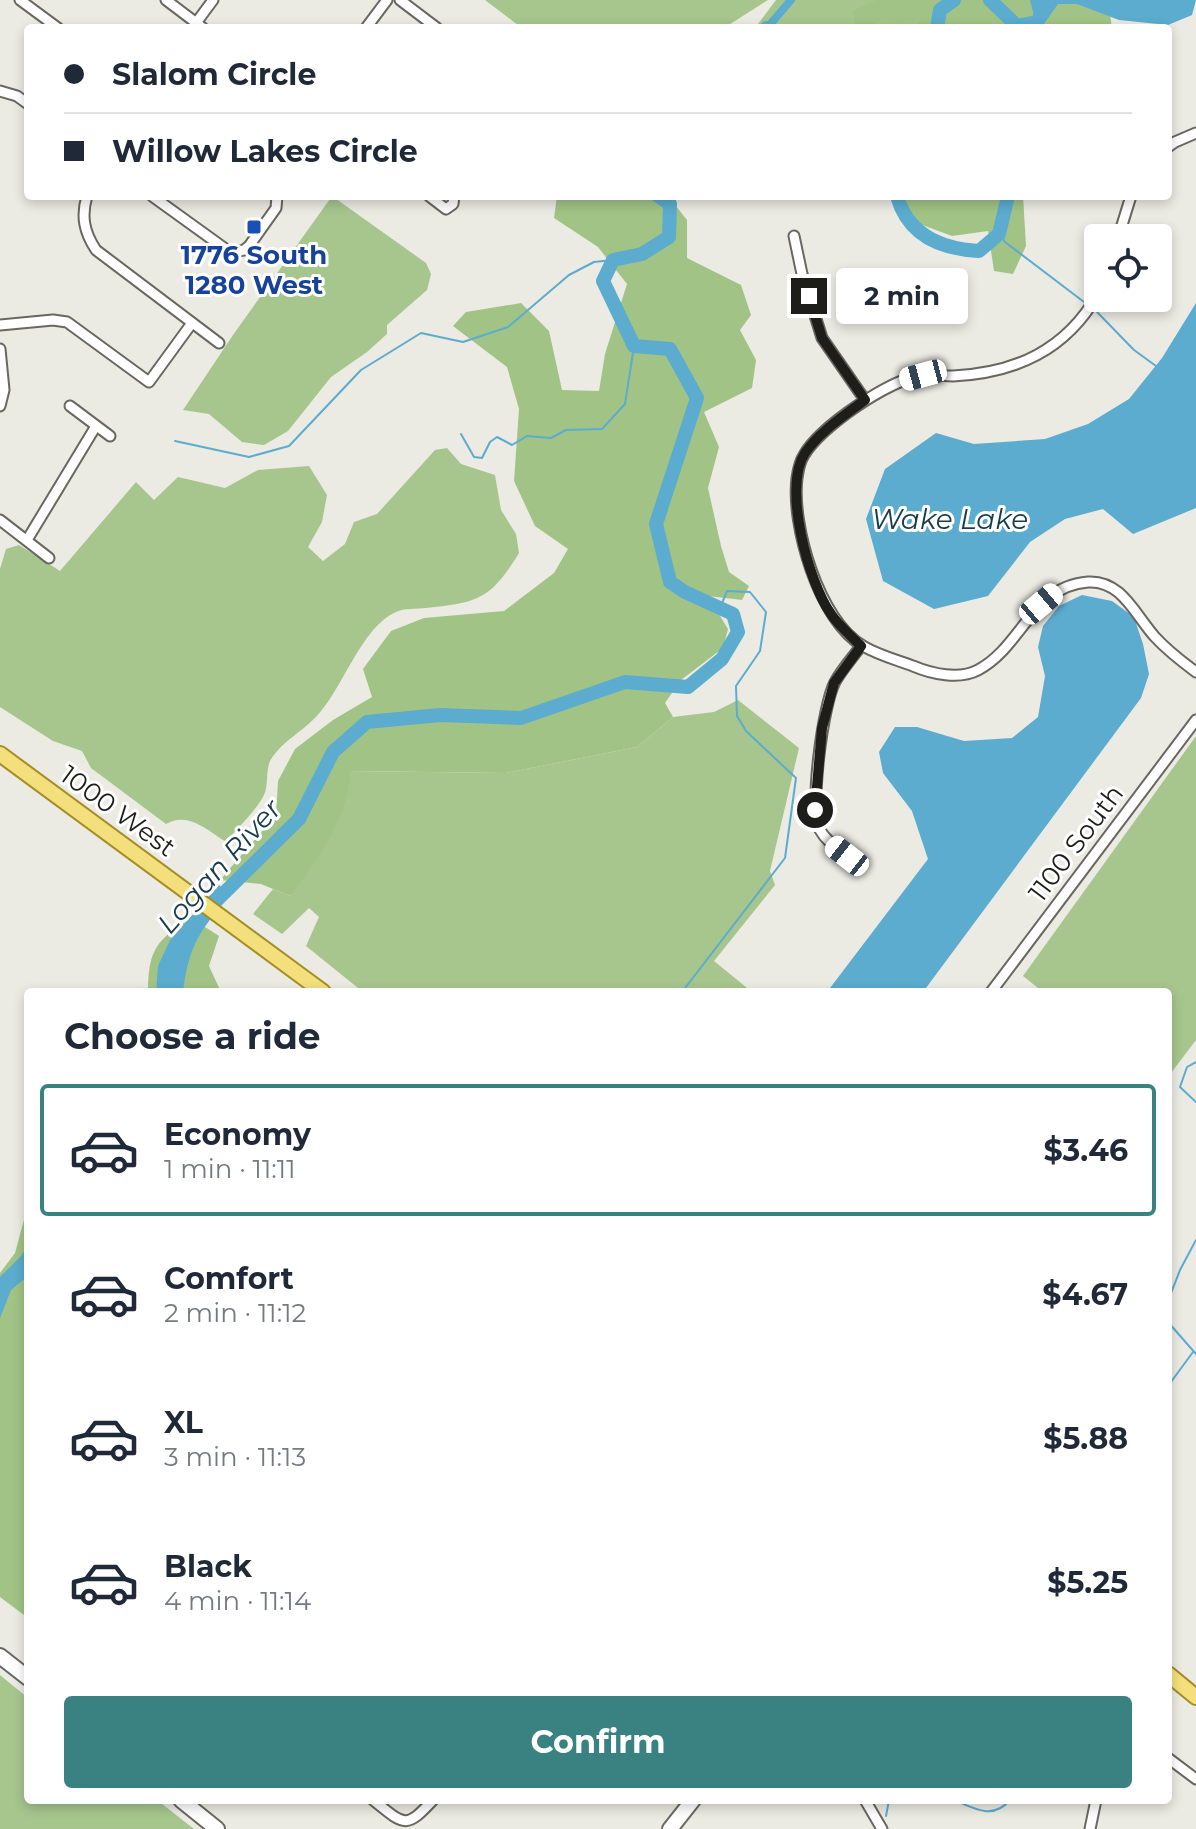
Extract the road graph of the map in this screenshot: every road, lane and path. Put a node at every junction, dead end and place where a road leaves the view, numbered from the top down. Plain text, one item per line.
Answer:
1 (20, 0) edge
2 (166, 0) edge
3 (213, 0) edge
4 (387, 0) edge
5 (400, 0) edge
6 (53, 24) edge
7 (199, 24) edge
8 (201, 24) edge
9 (369, 24) edge
10 (432, 24) edge
11 (0, 91) edge
12 (24, 101) edge
13 (1196, 133) edge
14 (1172, 145) edge
15 (86, 200) edge
16 (157, 200) edge
17 (277, 200) edge
18 (434, 200) edge
19 (454, 200) edge
20 (1130, 200) edge
21 (1122, 224) edge
22 (794, 236) dead end
23 (1088, 312) edge
24 (192, 323) junction
25 (0, 325) edge
26 (219, 343) dead end
27 (0, 349) edge
28 (865, 400) junction
29 (0, 406) edge
30 (70, 406) dead end
31 (96, 426) junction
32 (110, 436) dead end
33 (0, 520) edge
34 (27, 540) junction
35 (49, 558) dead end
36 (861, 646) junction
37 (1196, 672) edge
38 (1196, 720) edge
39 (0, 754) edge
40 (847, 856) dead end
41 (318, 988) edge
42 (994, 988) edge
43 (0, 1656) edge
44 (24, 1675) edge
45 (1172, 1677) edge
46 (1196, 1697) edge
47 (1172, 1761) edge
48 (1196, 1779) edge
49 (186, 1804) edge
50 (378, 1804) edge
51 (430, 1804) edge
52 (690, 1804) edge
53 (867, 1804) edge
54 (1095, 1804) edge
55 (217, 1829) edge
56 (670, 1829) edge
57 (882, 1829) edge
58 (1090, 1829) edge

1 - 6 street
2 - 7 street
3 - 8 street
4 - 9 street
5 - 10 street
11 - 12 street
13 - 14 street
15 - 24 street
16 - 17 street
18 - 19 street
20 - 21 street
22 - 28 street
23 - 28 street
24 - 25 street
24 - 26 street
27 - 29 street
28 - 36 street
30 - 31 street
31 - 32 street
31 - 34 street
33 - 34 street
34 - 35 street
36 - 37 street
36 - 40 street
38 - 42 street, 1100 South
39 - 41 main road, 1000 West
43 - 44 street
45 - 46 main road
47 - 48 street
49 - 55 street
50 - 51 street
52 - 56 street
53 - 57 street
54 - 58 street

